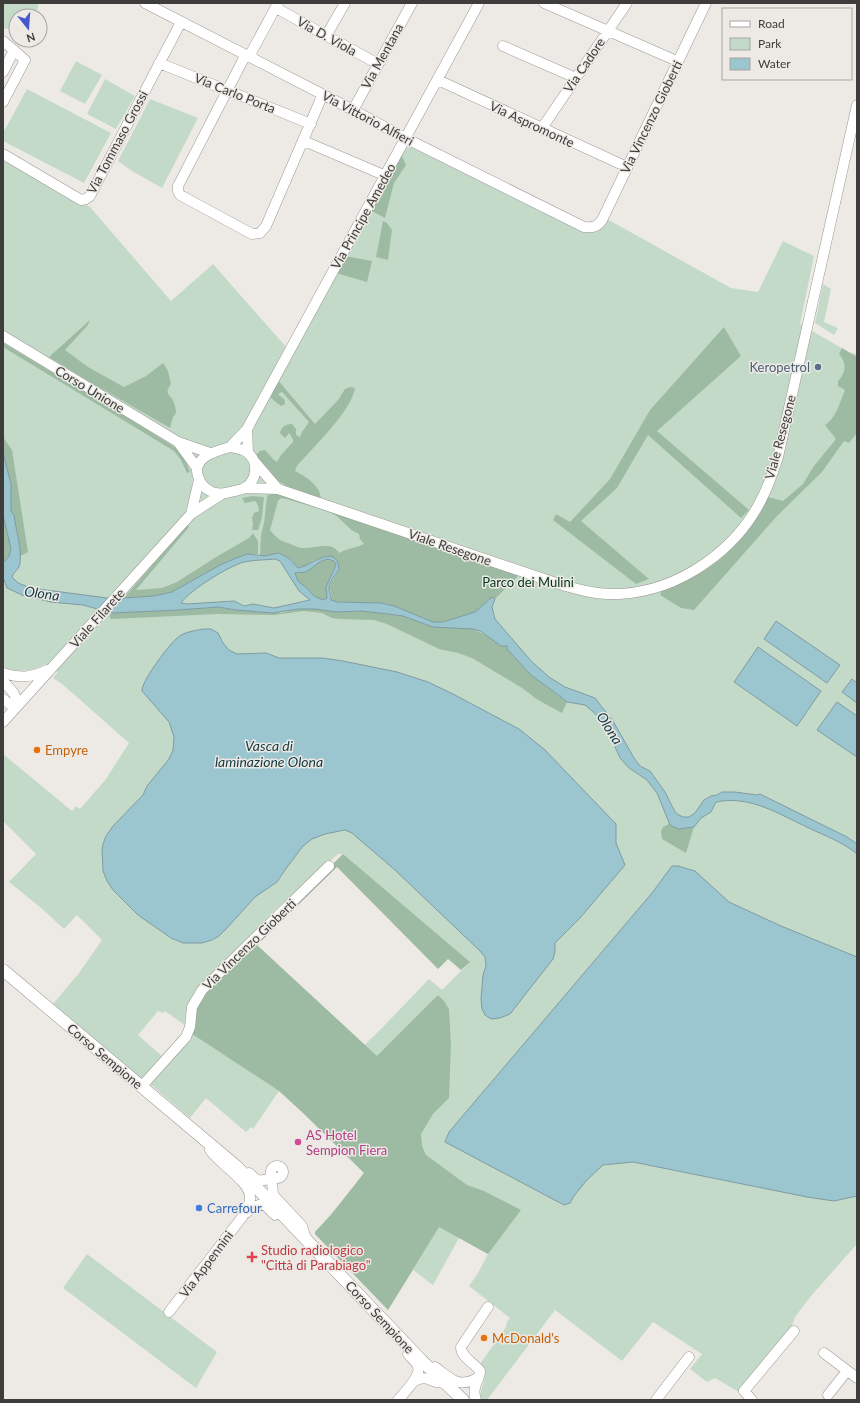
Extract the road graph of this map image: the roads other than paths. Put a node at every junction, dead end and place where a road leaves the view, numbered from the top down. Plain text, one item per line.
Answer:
1 (145, 3) edge
2 (345, 3) edge
3 (412, 3) edge
4 (479, 3) edge
5 (544, 3) edge
6 (627, 3) edge
7 (706, 3) edge
8 (277, 5) edge
9 (181, 22) junction
10 (608, 31) junction
11 (326, 36) junction
12 (4, 43) edge
13 (503, 46) dead end
14 (14, 50) junction
15 (248, 56) junction
16 (677, 61) junction
17 (159, 63) junction
18 (378, 64) junction
19 (3, 72) edge
20 (576, 78) junction
21 (438, 80) junction
22 (227, 90) junction
23 (323, 94) junction
24 (3, 102) edge
25 (857, 105) edge
26 (353, 110) junction
27 (311, 124) junction
28 (542, 128) junction
29 (405, 138) junction
30 (304, 141) junction
31 (3, 154) edge
32 (626, 167) junction
33 (386, 176) junction
34 (593, 228) joint
35 (3, 336) edge
36 (247, 429) junction
37 (178, 442) junction
38 (230, 447) junction
39 (210, 454) junction
40 (251, 457) junction
41 (197, 468) junction
42 (199, 480) junction
43 (244, 488) junction
44 (278, 489) junction
45 (222, 494) junction
46 (191, 514) junction
47 (50, 668) junction
48 (3, 673) edge
49 (3, 681) edge
50 (3, 699) edge
51 (17, 706) junction
52 (3, 722) edge
53 (329, 866) dead end
54 (3, 970) edge
55 (141, 1087) junction
56 (206, 1142) junction
57 (243, 1216) junction
58 (306, 1238) junction
59 (488, 1307) dead end
60 (169, 1312) dead end
61 (794, 1331) dead end
62 (406, 1346) junction
63 (824, 1353) dead end
64 (689, 1357) dead end
65 (420, 1360) junction
66 (847, 1371) junction
67 (477, 1378) junction
68 (857, 1378) edge
69 (412, 1382) junction
70 (444, 1382) junction
71 (828, 1395) dead end
72 (398, 1400) edge
73 (463, 1400) edge
74 (476, 1400) edge
75 (656, 1400) edge
76 (752, 1400) edge

1 - 9 street, Via Vittorio Alfieri
2 - 11 street
3 - 18 street, Via Mentana
4 - 21 street, Via Principe Amedeo
5 - 10 street
6 - 10 street, Via Cadore
7 - 16 street, Via Vincenzo Gioberti
8 - 11 street, Via D. Viola
8 - 15 street
9 - 15 street, Via Vittorio Alfieri
9 - 17 street, Via Tommaso Grossi
10 - 16 street
10 - 20 street, Via Cadore
11 - 18 street, Via D. Viola
12 - 14 street
13 - 20 street
14 - 19 street
14 - 24 street
15 - 22 street
15 - 23 street, Via Vittorio Alfieri
16 - 32 street, Via Vincenzo Gioberti
17 - 22 street, Via Carlo Porta
17 - 31 street, Via Tommaso Grossi
18 - 26 street, Via Mentana
20 - 28 street, Via Cadore
21 - 28 street, Via Aspromonte
21 - 29 street, Via Principe Amedeo
22 - 27 street, Via Carlo Porta
22 - 30 street
23 - 26 street, Via Vittorio Alfieri
23 - 27 street
25 - 44 street, Viale Resegone
26 - 29 street, Via Vittorio Alfieri
27 - 30 street
28 - 32 street, Via Aspromonte
29 - 33 street, Via Principe Amedeo
29 - 34 street, Via Vittorio Alfieri
30 - 33 street
32 - 34 street, Via Vincenzo Gioberti
33 - 36 street, Via Principe Amedeo
35 - 37 street, Corso Unione
36 - 38 street, Via Principe Amedeo
36 - 40 street
37 - 39 street, Corso Unione
37 - 41 street, Corso Unione
38 - 39 street
38 - 40 street
39 - 41 street
40 - 43 street
40 - 44 street
41 - 42 street
42 - 45 street
42 - 46 street, Viale Filarete
43 - 44 street, Viale Resegone
43 - 45 street
45 - 46 street, Viale Filarete
46 - 47 street, Viale Filarete
47 - 48 street
47 - 51 street, Viale Filarete
49 - 51 street
50 - 51 street
51 - 52 street, Viale Filarete
53 - 55 street, Via Vincenzo Gioberti
54 - 55 main road, Corso Sempione
55 - 56 main road, Corso Sempione
56 - 57 street, Via Appennini
56 - 58 main road, Corso Sempione
56 - 58 street, Corso Sempione
57 - 58 street, Via Appennini
57 - 60 street, Via Appennini
58 - 62 main road, Corso Sempione
59 - 67 street
61 - 76 street
62 - 65 main road, Corso Sempione
62 - 69 street
63 - 66 street
64 - 75 street
65 - 67 street, Corso Sempione
65 - 70 main road, Corso Sempione
66 - 68 street
66 - 71 street
67 - 74 street
69 - 70 street
69 - 72 street
70 - 73 main road, Corso Sempione

